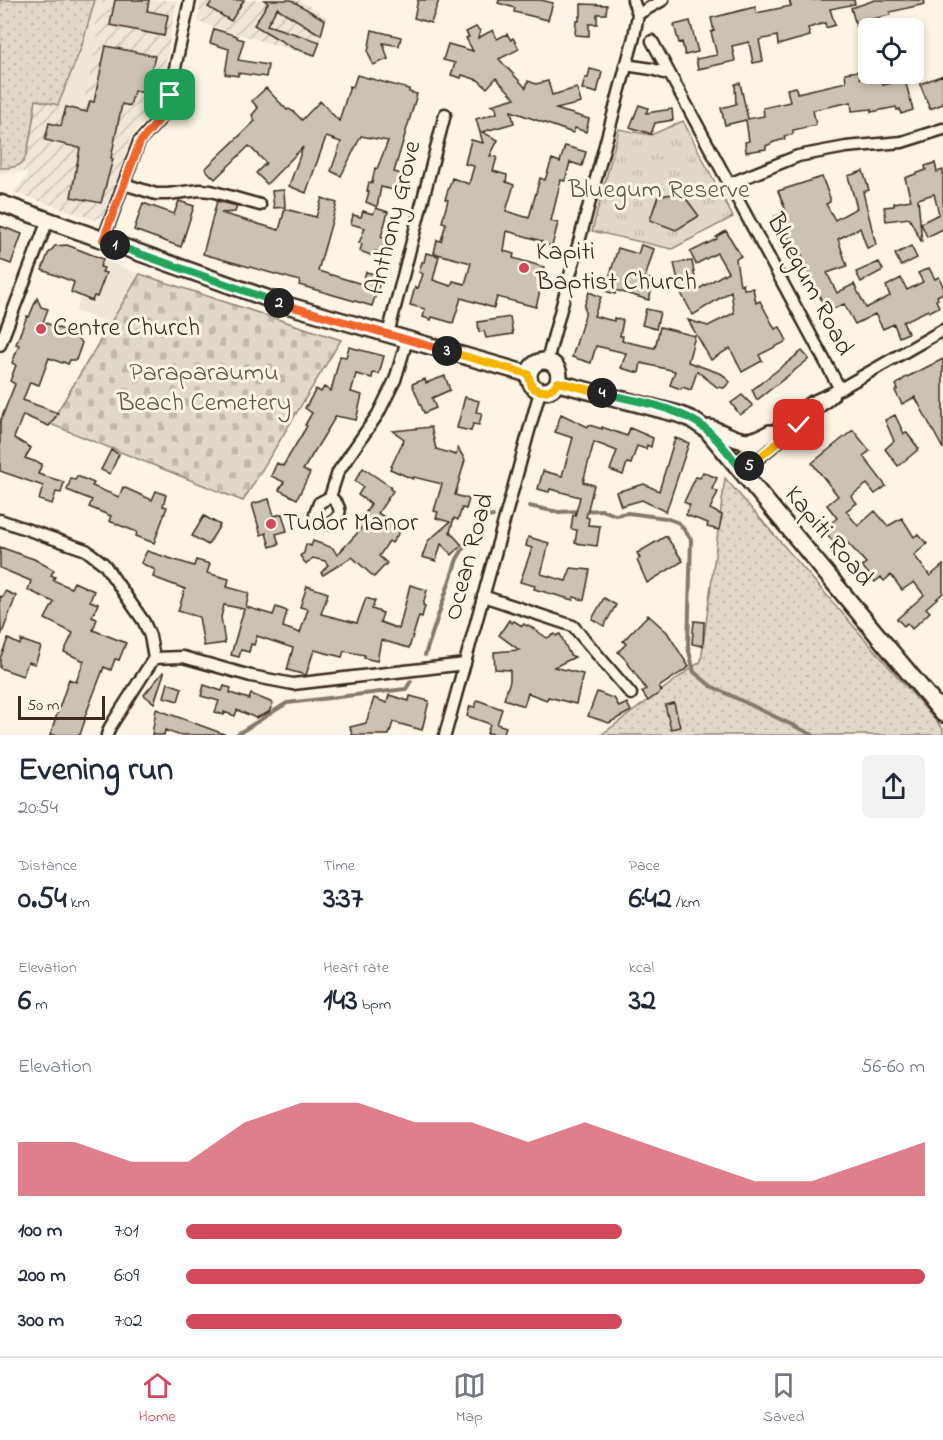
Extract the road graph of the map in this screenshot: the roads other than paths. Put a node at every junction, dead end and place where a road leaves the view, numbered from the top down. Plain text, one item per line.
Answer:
1 (190, 0) edge
2 (633, 0) edge
3 (663, 0) edge
4 (638, 14) junction
5 (652, 41) dead end
6 (626, 65) junction
7 (670, 75) junction
8 (445, 114) dead end
9 (943, 129) edge
10 (124, 184) junction
11 (729, 184) junction
12 (0, 203) edge
13 (260, 205) dead end
14 (48, 220) junction
15 (103, 240) junction
16 (943, 330) edge
17 (388, 334) junction
18 (407, 339) junction
19 (0, 345) edge
20 (548, 361) junction
21 (528, 374) junction
22 (558, 382) junction
23 (840, 389) junction
24 (540, 391) junction
25 (699, 424) junction
26 (770, 433) junction
27 (739, 466) junction
28 (330, 497) dead end
29 (0, 520) edge
30 (483, 596) junction
31 (154, 658) junction
32 (465, 664) junction
33 (631, 694) dead end
34 (941, 706) edge
35 (107, 735) edge
36 (446, 735) edge

1 - 10 street
2 - 4 street
3 - 4 street
4 - 6 street
5 - 7 street, Bluegum Road
6 - 7 street
6 - 20 street
7 - 11 street, Bluegum Road
8 - 17 street, Anthony Grove
9 - 11 street
10 - 13 street
10 - 15 street
11 - 23 street, Bluegum Road
12 - 14 main road
14 - 15 main road
14 - 19 street
15 - 17 main road
16 - 23 street
17 - 18 main road
18 - 21 main road
18 - 28 street
20 - 21 main road
20 - 22 main road
21 - 24 main road
22 - 24 main road
22 - 25 main road, Kapiti Road
23 - 26 street
23 - 27 street
24 - 30 street, Ocean Road
25 - 26 main road
25 - 27 main road, Kapiti Road
26 - 27 street
27 - 34 main road, Kapiti Road
29 - 31 street
30 - 32 street, Ocean Road
30 - 33 street
31 - 32 street
31 - 35 street
32 - 36 street, Ocean Road

